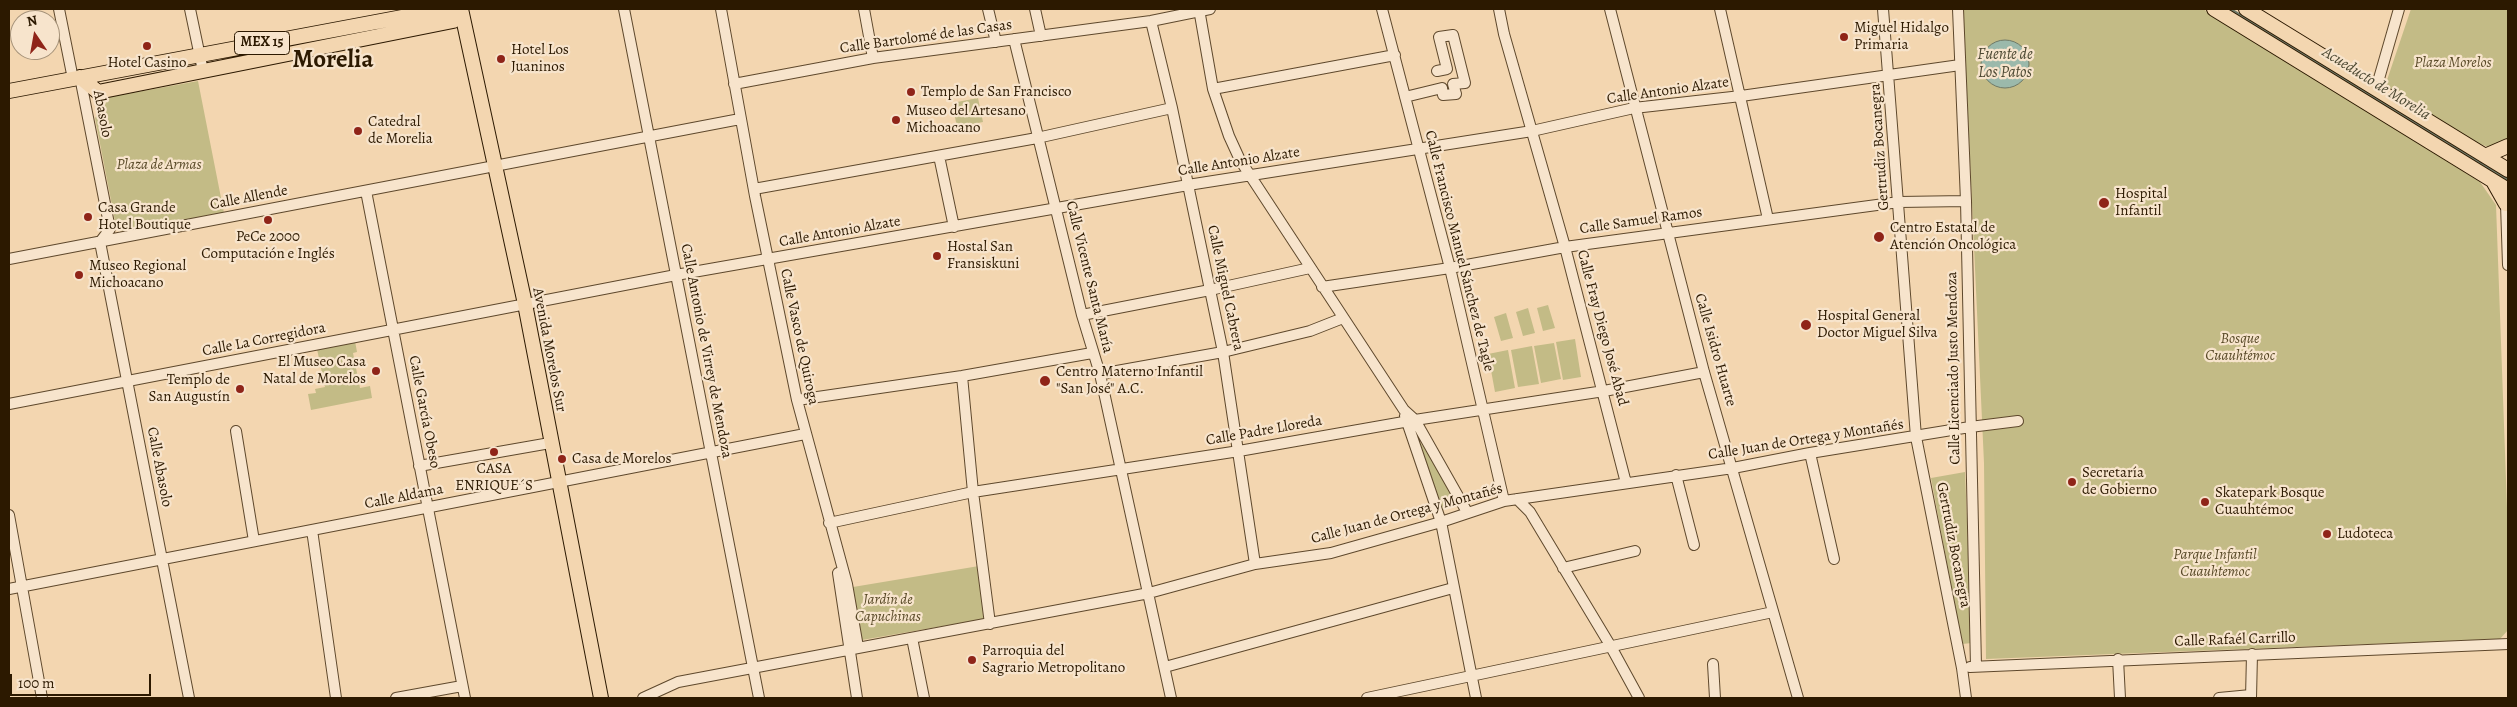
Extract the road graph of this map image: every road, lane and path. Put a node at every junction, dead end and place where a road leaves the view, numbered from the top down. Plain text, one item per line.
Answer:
1 (59, 9) edge
2 (190, 9) edge
3 (445, 9) edge
4 (460, 9) edge
5 (624, 9) edge
6 (721, 9) edge
7 (864, 9) edge
8 (988, 9) edge
9 (1035, 9) edge
10 (1210, 9) edge
11 (1382, 9) edge
12 (1499, 9) edge
13 (1610, 9) edge
14 (1720, 9) edge
15 (1883, 9) edge
16 (1958, 9) edge
17 (2214, 9) edge
18 (2246, 9) edge
19 (2399, 9) edge
20 (1199, 10) edge
21 (1151, 21) junction
22 (1042, 36) junction
23 (1014, 39) junction
24 (996, 42) junction
25 (200, 55) junction
26 (1395, 55) junction
27 (873, 58) junction
28 (1960, 65) junction
29 (203, 71) junction
30 (1437, 71) dead end
31 (1890, 75) junction
32 (76, 78) junction
33 (734, 84) junction
34 (1213, 89) junction
35 (2376, 89) junction
36 (9, 91) edge
37 (1741, 96) junction
38 (1405, 97) junction
39 (1172, 108) junction
40 (1634, 108) junction
41 (740, 119) junction
42 (1532, 131) junction
43 (649, 137) junction
44 (1037, 138) junction
45 (2508, 146) edge
46 (1418, 150) junction
47 (939, 156) junction
48 (2485, 156) junction
49 (495, 166) junction
50 (2508, 170) edge
51 (1250, 176) junction
52 (2493, 181) junction
53 (1188, 185) junction
54 (754, 189) junction
55 (2508, 190) edge
56 (366, 191) junction
57 (1966, 201) junction
58 (1899, 202) junction
59 (2507, 202) edge
60 (1055, 208) junction
61 (1768, 219) junction
62 (954, 227) junction
63 (1667, 233) junction
64 (100, 242) junction
65 (1565, 247) junction
66 (9, 259) edge
67 (768, 260) junction
68 (2508, 265) edge
69 (1310, 268) junction
70 (1450, 268) junction
71 (676, 275) junction
72 (1322, 287) junction
73 (1210, 290) junction
74 (525, 304) junction
75 (1082, 315) junction
76 (1343, 318) junction
77 (392, 330) junction
78 (1223, 352) junction
79 (1092, 353) junction
80 (1704, 372) junction
81 (1100, 374) junction
82 (962, 376) junction
83 (127, 381) junction
84 (1604, 392) junction
85 (797, 400) junction
86 (9, 404) edge
87 (1484, 411) junction
88 (1411, 420) junction
89 (2018, 421) dead end
90 (1970, 426) junction
91 (236, 431) dead end
92 (805, 434) junction
93 (1916, 437) junction
94 (550, 443) junction
95 (1239, 451) junction
96 (711, 452) junction
97 (1810, 453) junction
98 (419, 466) junction
99 (1733, 468) junction
100 (1121, 469) junction
101 (1676, 475) junction
102 (558, 482) junction
103 (1626, 483) junction
104 (973, 492) junction
105 (1517, 499) junction
106 (1504, 501) junction
107 (427, 507) junction
108 (1468, 512) junction
109 (9, 515) edge
110 (1441, 522) junction
111 (829, 523) junction
112 (312, 530) junction
113 (254, 541) junction
114 (1694, 545) dead end
115 (1635, 550) dead end
116 (162, 559) junction
117 (1834, 560) dead end
118 (1255, 564) junction
119 (1563, 568) junction
120 (22, 586) junction
121 (1453, 588) junction
122 (9, 589) edge
123 (1149, 593) junction
124 (1773, 612) junction
125 (990, 624) junction
126 (912, 638) junction
127 (2508, 644) edge
128 (1610, 645) junction
129 (855, 648) junction
130 (2252, 654) junction
131 (2118, 659) junction
132 (1713, 664) dead end
133 (1976, 666) junction
134 (754, 667) junction
135 (1165, 667) junction
136 (1962, 668) junction
137 (1472, 676) junction
138 (462, 686) junction
139 (2251, 697) edge
140 (42, 698) edge
141 (189, 698) edge
142 (336, 698) edge
143 (396, 698) edge
144 (465, 698) edge
145 (601, 698) edge
146 (643, 698) edge
147 (759, 698) edge
148 (857, 698) edge
149 (924, 698) edge
150 (1171, 698) edge
151 (1367, 698) edge
152 (1476, 698) edge
153 (1639, 698) edge
154 (1715, 698) edge
155 (1798, 698) edge
156 (1966, 698) edge
157 (2120, 698) edge
158 (2219, 698) edge

1 - 32 street, Abasolo
2 - 25 street
3 - 25 main road, MEX 15
4 - 29 main road, MEX 15
4 - 49 main road, Avenida Morelos Sur
5 - 43 street, Calle Antonio de Virrey de Mendoza
6 - 33 street, Calle Vasco de Quiroga
7 - 27 street
8 - 24 street
9 - 22 street
10 - 20 street, Calle Bartolomé de las Casas
11 - 26 street, Calle Francisco Manuel Sánchez de Tagle
12 - 42 street, Calle Fray Diego José Abad
13 - 40 street, Calle Isidro Huarte
14 - 37 street
15 - 31 street, Gertrudiz Bocanegra
16 - 28 street, Calle Licenciado Justo Mendoza
17 - 52 main road
18 - 35 main road
19 - 35 street
20 - 21 street, Calle Bartolomé de las Casas
20 - 34 street
21 - 22 street, Calle Bartolomé de las Casas
21 - 39 street, Calle Miguel Cabrera
22 - 23 street, Calle Bartolomé de las Casas
23 - 24 street, Calle Bartolomé de las Casas
23 - 44 street, Calle Vicente Santa María
24 - 27 street, Calle Bartolomé de las Casas
25 - 29 street
25 - 32 main road, MEX 15
26 - 34 street
26 - 38 street, Calle Francisco Manuel Sánchez de Tagle
27 - 33 street, Calle Bartolomé de las Casas
28 - 31 street, Calle Antonio Alzate
28 - 57 street, Calle Licenciado Justo Mendoza
29 - 32 main road, MEX 15
30 - 38 street
31 - 37 street, Calle Antonio Alzate
31 - 58 street, Gertrudiz Bocanegra
32 - 36 main road, MEX 15
32 - 64 street, Abasolo
33 - 41 street, Calle Vasco de Quiroga
34 - 51 street
35 - 48 main road
37 - 40 street, Calle Antonio Alzate
37 - 61 street
38 - 46 street, Calle Francisco Manuel Sánchez de Tagle
39 - 44 street
39 - 53 street, Calle Miguel Cabrera
40 - 42 street, Calle Antonio Alzate
40 - 63 street, Calle Isidro Huarte
41 - 43 street, Calle Allende
41 - 54 street, Calle Vasco de Quiroga
42 - 46 street, Calle Antonio Alzate
42 - 65 street, Calle Fray Diego José Abad
43 - 49 street, Calle Allende
43 - 71 street, Calle Antonio de Virrey de Mendoza
44 - 47 street
44 - 60 street, Calle Vicente Santa María
45 - 48 main road
46 - 51 street, Calle Antonio Alzate
46 - 70 street, Calle Francisco Manuel Sánchez de Tagle
47 - 54 street
47 - 62 street
48 - 50 main road
49 - 56 street, Calle Allende
49 - 74 main road, Avenida Morelos Sur
51 - 53 street, Calle Antonio Alzate
51 - 69 street
52 - 55 main road
52 - 59 main road
53 - 60 street, Calle Antonio Alzate
53 - 73 street, Calle Miguel Cabrera
54 - 67 street, Calle Vasco de Quiroga
56 - 64 street, Calle Allende
56 - 77 street, Calle García Obeso
57 - 58 street, Calle Samuel Ramos
57 - 90 street, Calle Licenciado Justo Mendoza
58 - 61 street, Calle Samuel Ramos
58 - 93 street, Gertrudiz Bocanegra
59 - 68 street
60 - 62 street, Calle Antonio Alzate
60 - 75 street, Calle Vicente Santa María
61 - 63 street, Calle Samuel Ramos
62 - 67 street, Calle Antonio Alzate
63 - 65 street, Calle Samuel Ramos
63 - 80 street, Calle Isidro Huarte
64 - 66 street, Calle Allende
64 - 83 street, Calle Abasolo
65 - 70 street, Calle Samuel Ramos
65 - 84 street, Calle Fray Diego José Abad
67 - 71 street, Calle Antonio Alzate
67 - 85 street, Calle Vasco de Quiroga
69 - 72 street
69 - 73 street
70 - 72 street, Calle Samuel Ramos
70 - 87 street, Calle Francisco Manuel Sánchez de Tagle
71 - 74 street, Calle Antonio Alzate
71 - 96 street, Calle Antonio de Virrey de Mendoza
72 - 76 street
73 - 75 street
73 - 78 street, Calle Miguel Cabrera
74 - 77 street, Calle La Corregidora
74 - 94 main road, Avenida Morelos Sur
75 - 79 street, Calle Vicente Santa María
76 - 78 street
76 - 88 street
77 - 83 street, Calle La Corregidora
77 - 98 street, Calle García Obeso
78 - 81 street
78 - 95 street, Calle Miguel Cabrera
79 - 81 street, Calle Vicente Santa María
79 - 82 street
80 - 84 street, Calle Padre Lloreda
80 - 99 street, Calle Isidro Huarte
81 - 100 street, Calle Vicente Santa María
82 - 85 street
82 - 104 street
83 - 86 street, Calle La Corregidora
83 - 116 street, Calle Abasolo
84 - 87 street, Calle Padre Lloreda
84 - 103 street, Calle Fray Diego José Abad
85 - 92 street, Calle Vasco de Quiroga
87 - 88 street, Calle Padre Lloreda
87 - 106 street, Calle Francisco Manuel Sánchez de Tagle
88 - 95 street, Calle Padre Lloreda
88 - 108 street
88 - 110 street
89 - 90 street, Calle Juan de Ortega y Montañés
90 - 93 street, Calle Juan de Ortega y Montañés
90 - 133 street, Calle Licenciado Justo Mendoza
91 - 113 street
92 - 96 street, Calle Aldama
92 - 111 street, Calle Vasco de Quiroga
93 - 97 street, Calle Juan de Ortega y Montañés
93 - 136 street, Gertrudiz Bocanegra
94 - 98 street
94 - 102 main road, Avenida Morelos Sur
95 - 100 street, Calle Padre Lloreda
95 - 118 street, Calle Miguel Cabrera
96 - 102 street, Calle Aldama
96 - 134 street, Calle Antonio de Virrey de Mendoza
97 - 99 street, Calle Juan de Ortega y Montañés
97 - 117 street
98 - 107 street, Calle García Obeso
99 - 101 street, Calle Juan de Ortega y Montañés
99 - 124 street, Calle Isidro Huarte
100 - 104 street, Calle Padre Lloreda
100 - 123 street, Calle Vicente Santa María
101 - 103 street, Calle Juan de Ortega y Montañés
101 - 114 street
102 - 107 street, Calle Aldama
102 - 145 main road, Avenida Morelos Sur
103 - 105 street, Calle Juan de Ortega y Montañés
104 - 111 street, Calle Padre Lloreda
104 - 125 street
105 - 106 street, Calle Juan de Ortega y Montañés
105 - 119 street
106 - 108 street, Calle Juan de Ortega y Montañés
107 - 112 street, Calle Aldama
107 - 138 street, Calle García Obeso
108 - 110 street, Calle Juan de Ortega y Montañés
109 - 120 street
110 - 118 street, Calle Juan de Ortega y Montañés
110 - 121 street
111 - 129 street, Calle Vasco de Quiroga
112 - 113 street, Calle Aldama
112 - 142 street
113 - 116 street, Calle Aldama
115 - 119 street
116 - 120 street, Calle Aldama
116 - 141 street, Calle Abasolo
118 - 123 street, Calle Juan de Ortega y Montañés
119 - 128 street
120 - 122 street, Calle Aldama
120 - 140 street
121 - 135 street
121 - 137 street
123 - 125 street, Calle Juan de Ortega y Montañés
123 - 135 street, Calle Vicente Santa María
124 - 128 street
124 - 155 street, Calle Isidro Huarte
125 - 126 street, Calle Juan de Ortega y Montañés
126 - 129 street, Calle Juan de Ortega y Montañés
126 - 149 street
127 - 130 street, Calle Rafaél Carrillo
128 - 137 street
128 - 153 street
129 - 134 street, Calle Juan de Ortega y Montañés
129 - 148 street, Calle Vasco de Quiroga
130 - 131 street, Calle Rafaél Carrillo
130 - 139 street
131 - 133 street, Calle Rafaél Carrillo
131 - 157 street
132 - 154 street
133 - 136 street, Calle Rafaél Carrillo
134 - 146 street, Calle Juan de Ortega y Montañés
134 - 147 street, Calle Antonio de Virrey de Mendoza
135 - 150 street, Calle Vicente Santa María
136 - 156 street, Gertrudiz Bocanegra
137 - 151 street
137 - 152 street
138 - 143 street
138 - 144 street, Calle García Obeso
139 - 158 street

